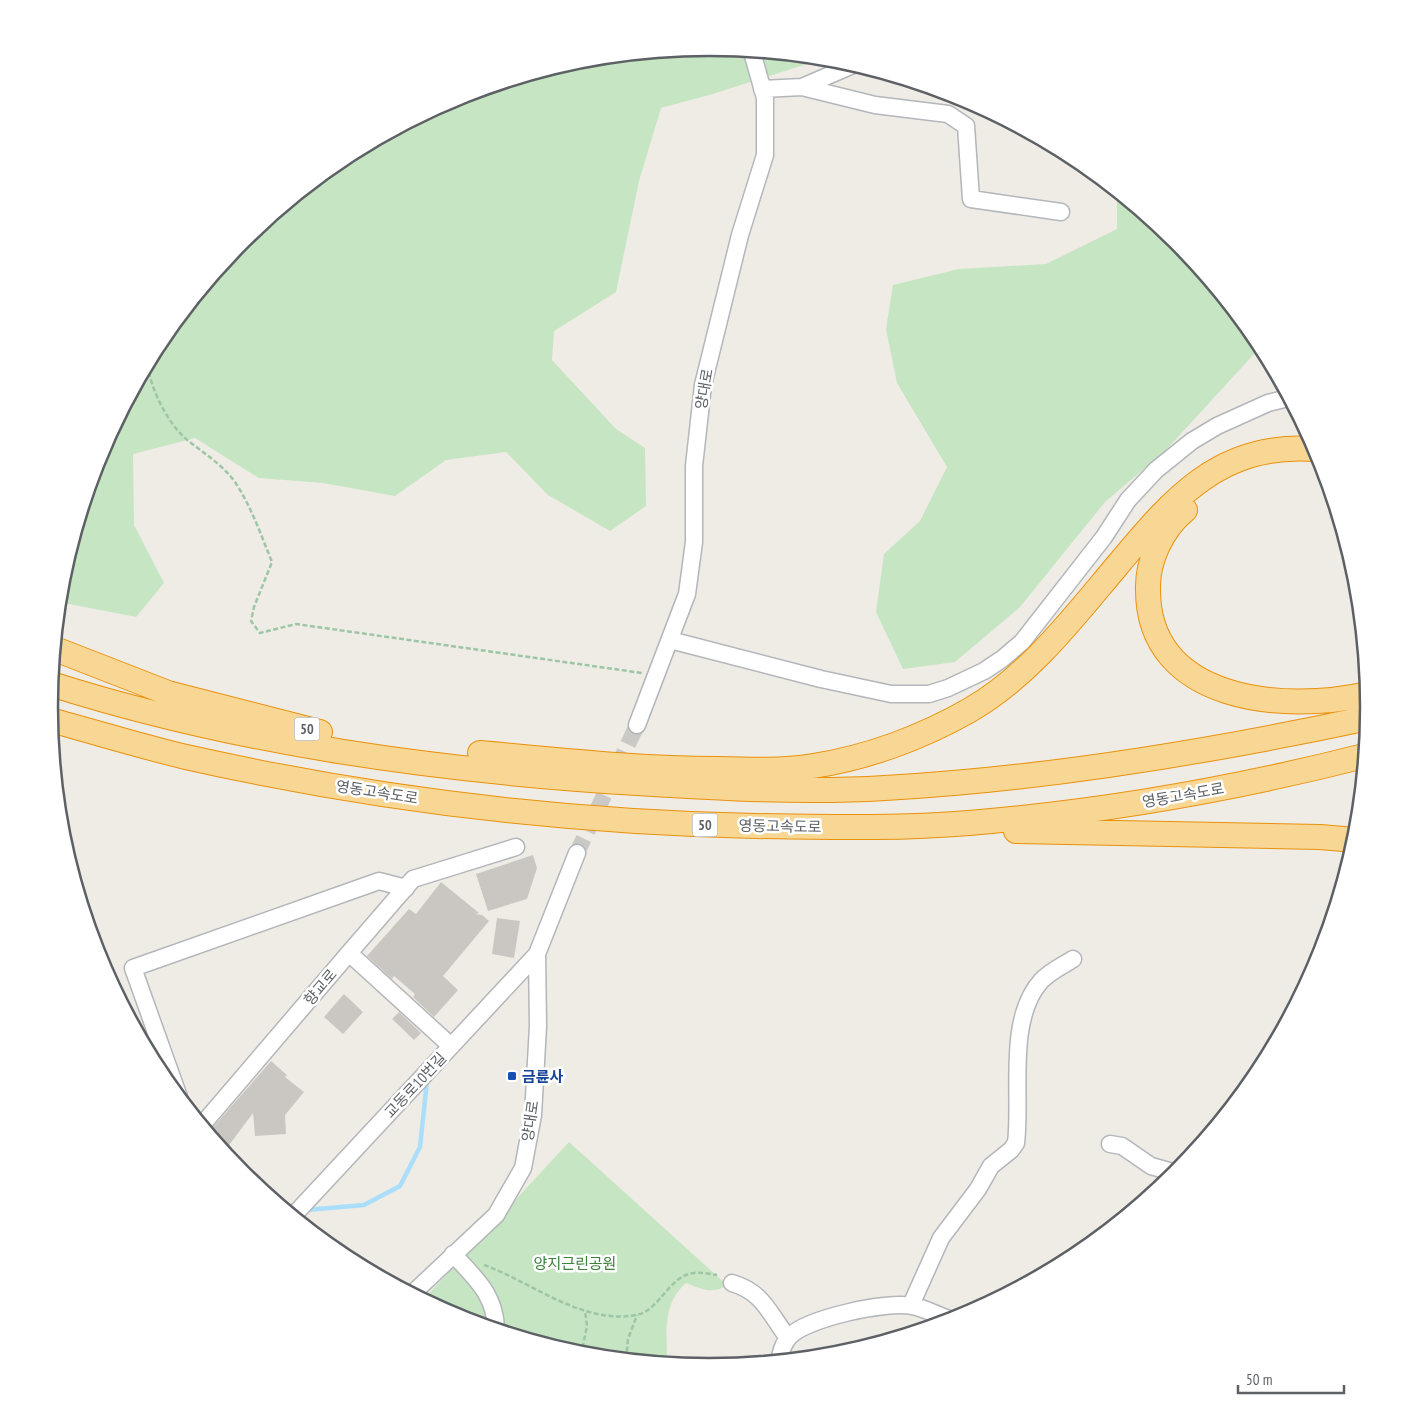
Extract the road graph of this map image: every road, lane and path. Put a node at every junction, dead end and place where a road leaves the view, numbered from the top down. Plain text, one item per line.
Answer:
1 (754, 58) edge
2 (842, 70) edge
3 (802, 87) junction
4 (762, 89) junction
5 (1061, 212) dead end
6 (150, 374) edge
7 (1283, 400) edge
8 (1307, 449) edge
9 (1313, 464) edge
10 (670, 640) junction
11 (60, 651) edge
12 (656, 676) junction
13 (59, 686) edge
14 (1360, 695) edge
15 (1360, 720) edge
16 (58, 722) edge
17 (637, 724) tunnel mouth
18 (390, 745) junction
19 (1358, 757) edge
20 (568, 779) junction
21 (807, 827) junction
22 (1347, 839) edge
23 (516, 847) dead end
24 (577, 853) tunnel mouth
25 (406, 888) junction
26 (349, 953) junction
27 (537, 954) junction
28 (1073, 959) dead end
29 (451, 1046) junction
30 (170, 1072) edge
31 (206, 1121) edge
32 (1110, 1144) dead end
33 (1167, 1171) edge
34 (297, 1211) edge
35 (453, 1254) junction
36 (466, 1268) junction
37 (717, 1275) dead end
38 (732, 1283) dead end
39 (417, 1290) edge
40 (911, 1305) junction
41 (585, 1311) junction
42 (637, 1315) junction
43 (940, 1316) edge
44 (495, 1322) edge
45 (788, 1338) junction
46 (583, 1346) edge
47 (627, 1353) edge
48 (782, 1354) edge

1 - 4 street, 양대로
2 - 3 street
3 - 4 street
3 - 5 street
4 - 10 street, 양대로
6 - 12 path
7 - 10 street
8 - 18 highway
9 - 14 highway
10 - 12 street, 양대로
11 - 18 highway, 50
12 - 17 street, 양대로
13 - 20 highway, 50
15 - 20 highway, 50
16 - 21 highway, 영동고속도로 / 50
18 - 20 highway, 50
19 - 21 highway, 영동고속도로 / 50
21 - 22 highway
23 - 25 street, 향교로
24 - 27 street, 양대로
25 - 26 street, 향교로
25 - 30 street
26 - 29 street
26 - 31 street, 향교로
27 - 29 street, 교동로10번길
27 - 35 street, 양대로
28 - 40 street
29 - 34 street, 교동로10번길
32 - 33 street
35 - 36 street
35 - 39 street, 양대로
36 - 41 path
36 - 44 street
37 - 42 path
38 - 45 street
40 - 43 street
40 - 45 street
41 - 42 path
41 - 46 path
42 - 47 path
45 - 48 street

